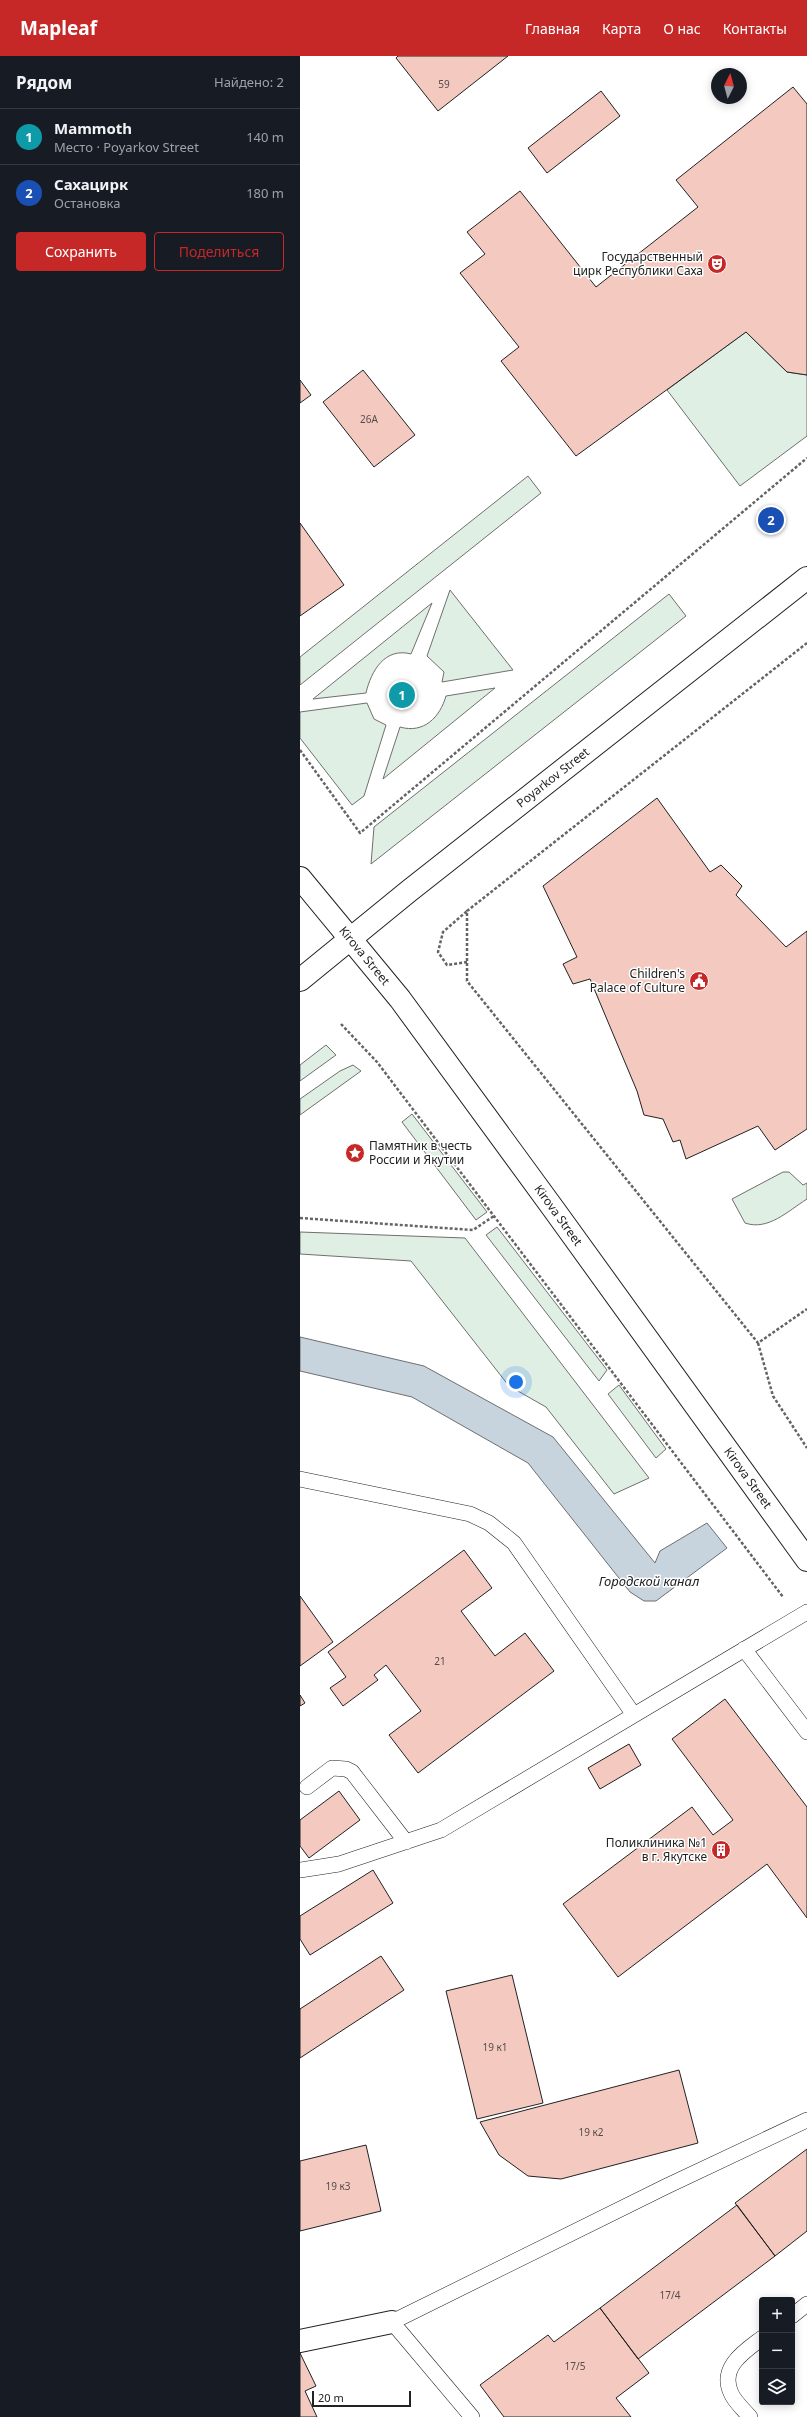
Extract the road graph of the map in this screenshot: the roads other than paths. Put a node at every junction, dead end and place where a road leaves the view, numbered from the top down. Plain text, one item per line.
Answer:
1 (807, 578) edge
2 (300, 878) edge
3 (351, 939) junction
4 (300, 980) edge
5 (300, 1479) edge
6 (807, 1560) edge
7 (802, 1614) edge
8 (744, 1649) junction
9 (634, 1715) junction
10 (807, 1732) edge
11 (307, 1787) dead end
12 (406, 1842) junction
13 (300, 1870) edge
14 (807, 2120) edge
15 (807, 2304) edge
16 (795, 2314) edge
17 (392, 2322) junction
18 (759, 2340) edge
19 (300, 2341) edge
20 (472, 2417) edge
21 (750, 2417) edge

1 - 3 main road, Poyarkov Street
2 - 3 main road, Kirova Street
3 - 4 main road, Poyarkov Street
3 - 6 main road, Kirova Street
5 - 9 lane
7 - 8 lane
8 - 9 lane
8 - 10 lane
9 - 12 lane
11 - 12 lane
12 - 13 lane
14 - 17 lane
15 - 16 lane
17 - 19 main road
17 - 20 lane
18 - 21 lane

